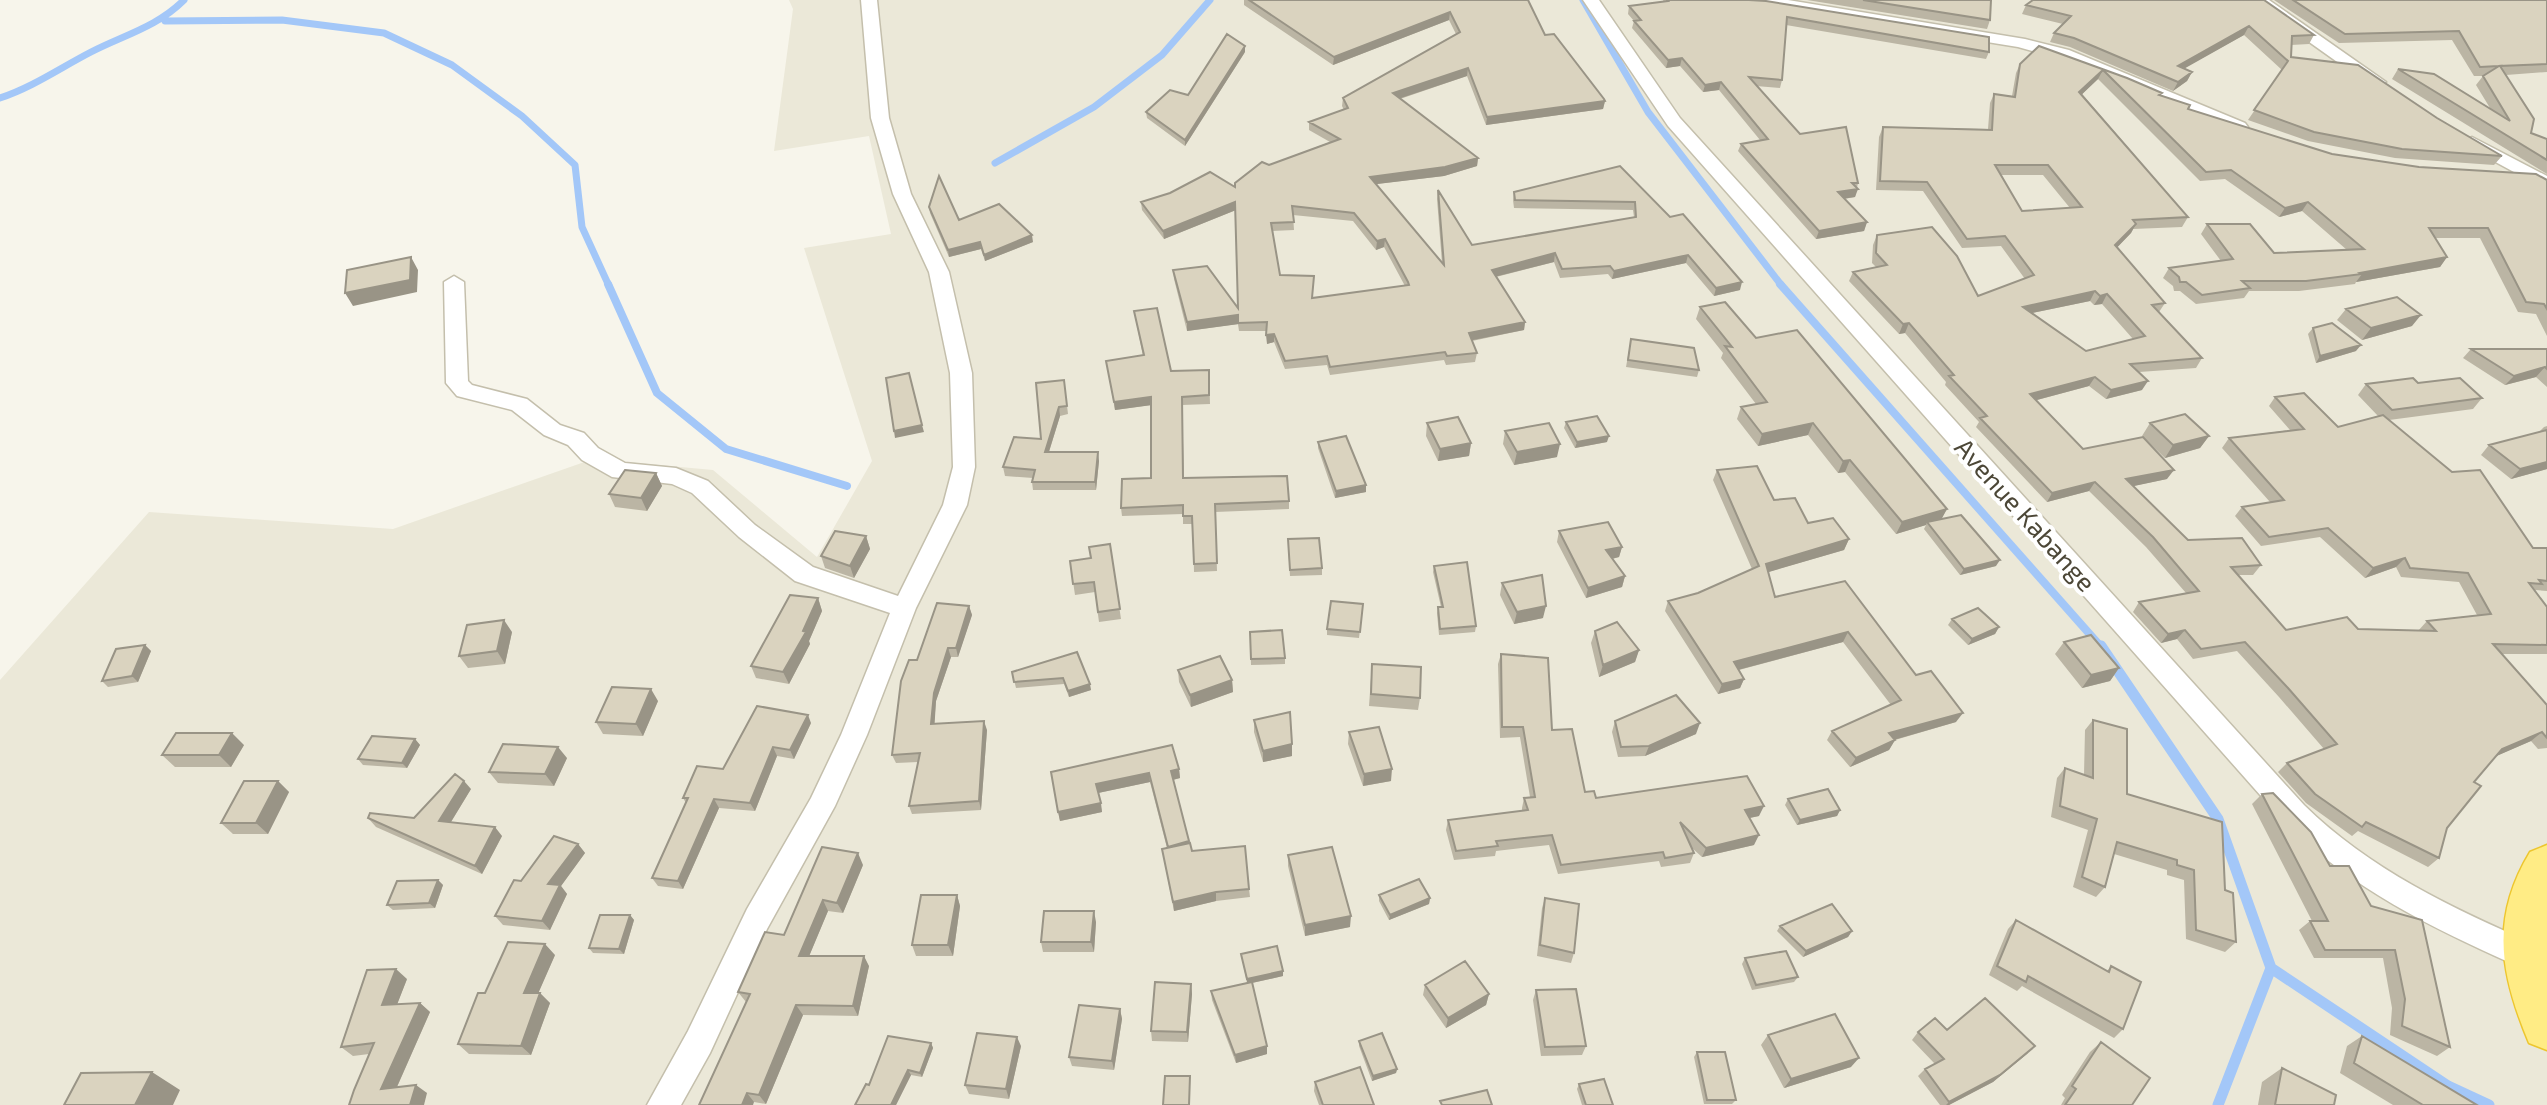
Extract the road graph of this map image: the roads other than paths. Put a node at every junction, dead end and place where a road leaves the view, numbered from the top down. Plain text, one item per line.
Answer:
1 (869, 0) edge
2 (1591, 0) edge
3 (1758, 0) edge
4 (2258, 0) edge
5 (2390, 90) edge
6 (2255, 134) edge
7 (2461, 135) edge
8 (2493, 175) edge
9 (2539, 180) edge
10 (454, 282) dead end
11 (904, 608) junction
12 (2547, 867) edge
13 (2526, 955) junction
14 (2547, 1025) edge
15 (663, 1105) edge

1 - 11 street
2 - 13 street, Avenue Kabange
3 - 6 street
4 - 5 street
7 - 9 street
8 - 9 street
10 - 11 street
11 - 15 street
12 - 13 highway
13 - 14 highway

